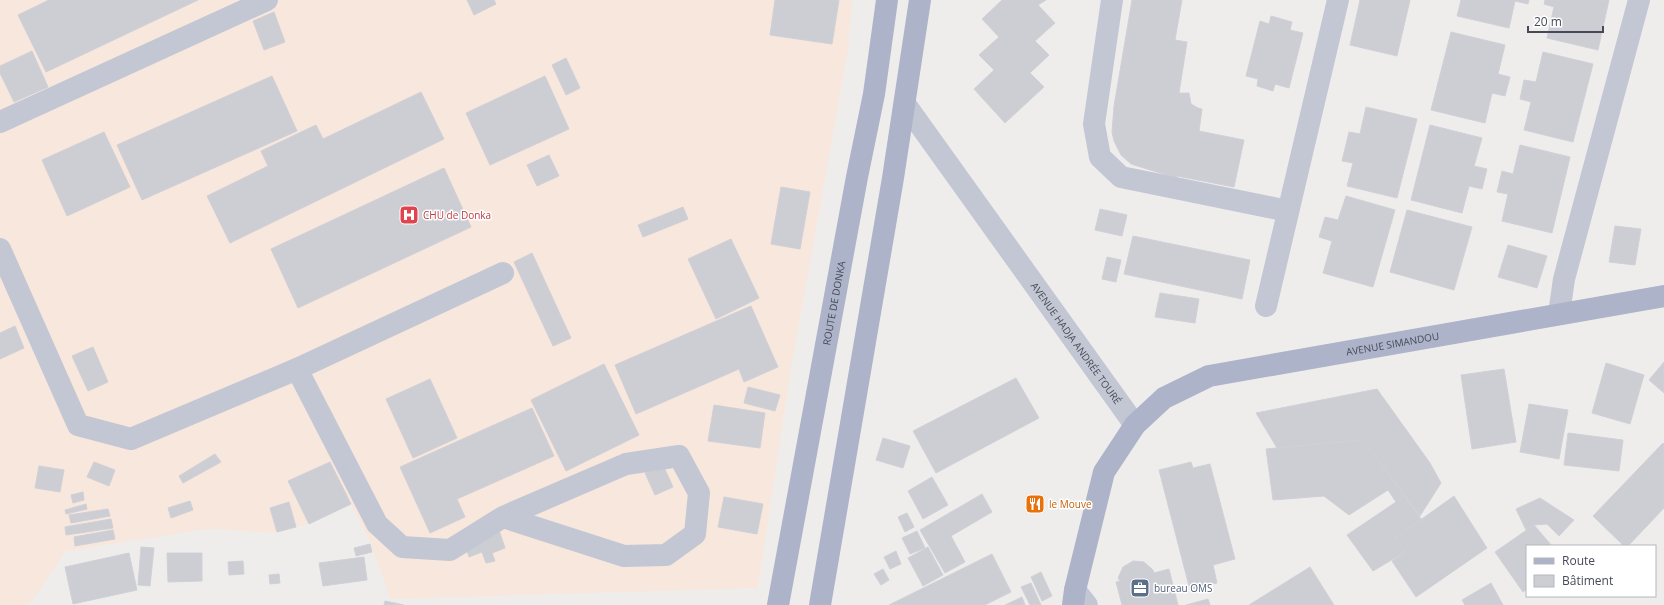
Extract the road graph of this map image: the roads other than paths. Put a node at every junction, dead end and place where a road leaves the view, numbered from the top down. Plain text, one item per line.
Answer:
1 (266, 0) edge
2 (887, 0) edge
3 (920, 0) edge
4 (1112, 0) edge
5 (1338, 0) edge
6 (1639, 0) edge
7 (905, 104) junction
8 (0, 122) edge
9 (1288, 211) junction
10 (0, 249) edge
11 (503, 273) dead end
12 (1664, 296) edge
13 (1266, 306) dead end
14 (1559, 314) junction
15 (297, 369) junction
16 (1135, 424) junction
17 (503, 517) junction
18 (1078, 600) edge
19 (778, 605) edge
20 (820, 605) edge

1 - 8 street
2 - 19 main road, ROUTE DE DONKA
3 - 7 main road
4 - 9 street
5 - 9 street
6 - 14 street
7 - 16 street, AVENUE HADJA ANDRÉE TOURÉ
7 - 20 main road
9 - 13 street
10 - 15 street
11 - 15 street
12 - 14 main road, AVENUE SIMANDOU
14 - 16 main road, AVENUE SIMANDOU
15 - 17 street
16 - 18 main road
17 - 17 street

